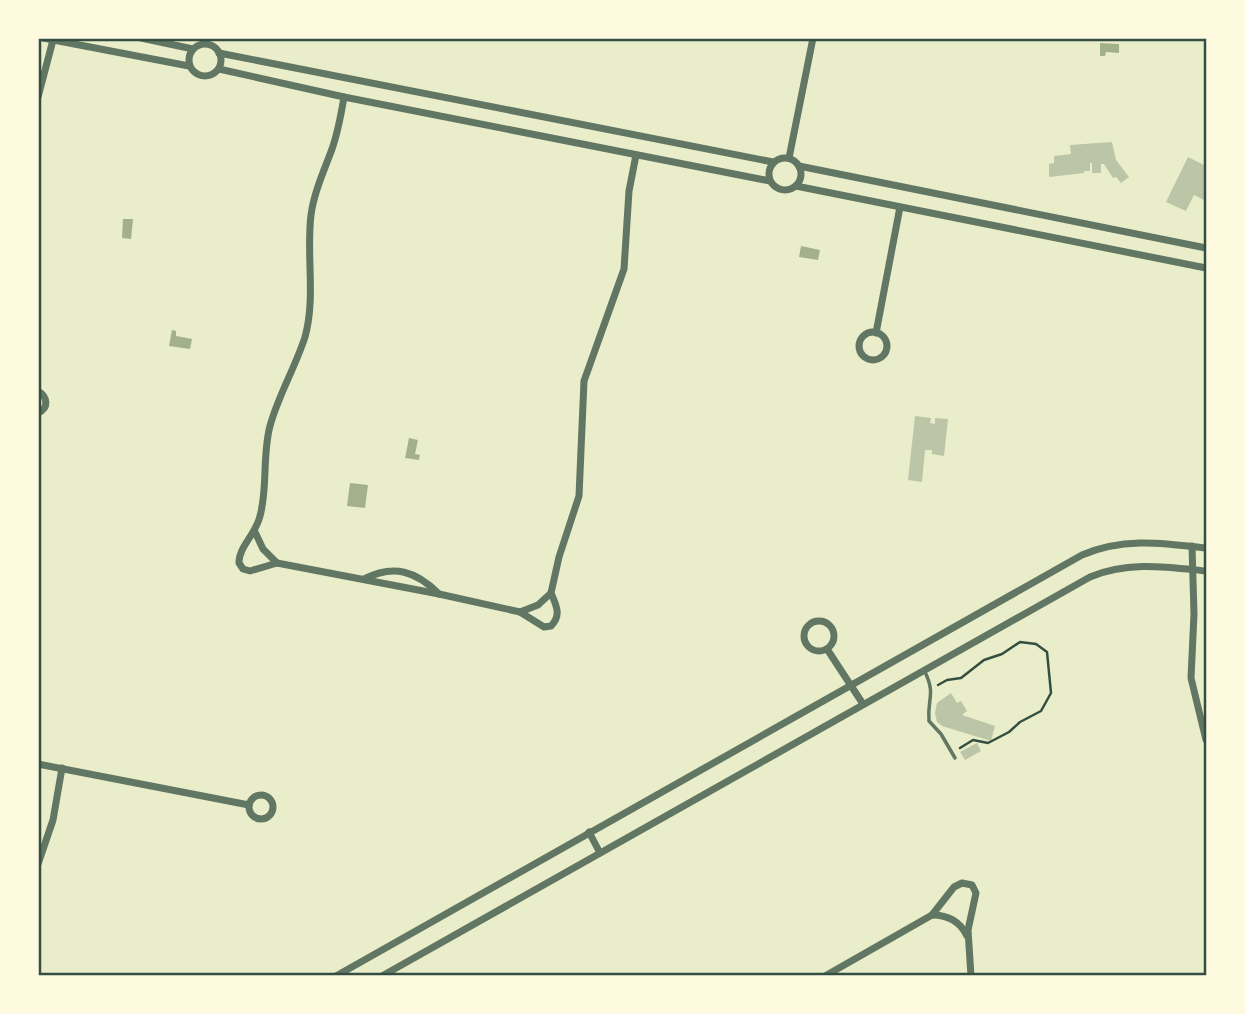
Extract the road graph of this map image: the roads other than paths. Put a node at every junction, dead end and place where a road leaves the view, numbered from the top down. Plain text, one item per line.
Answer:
1 (43, 38) edge
2 (141, 38) edge
3 (813, 38) edge
4 (53, 40) junction
5 (209, 41) edge
6 (193, 49) junction
7 (219, 53) junction
8 (189, 66) junction
9 (219, 69) junction
10 (38, 97) edge
11 (344, 97) junction
12 (636, 155) junction
13 (789, 158) junction
14 (773, 162) junction
15 (799, 166) junction
16 (770, 181) junction
17 (796, 186) junction
18 (900, 207) junction
19 (1206, 248) edge
20 (1206, 268) edge
21 (876, 333) dead end
22 (38, 391) edge
23 (38, 413) edge
24 (255, 532) junction
25 (1192, 546) junction
26 (1206, 548) edge
27 (277, 563) junction
28 (1191, 569) junction
29 (1206, 571) edge
30 (364, 579) junction
31 (551, 593) junction
32 (439, 594) junction
33 (520, 612) junction
34 (827, 649) junction
35 (924, 670) junction
36 (851, 684) junction
37 (863, 704) junction
38 (1206, 740) edge
39 (955, 758) dead end
40 (38, 764) edge
41 (62, 768) junction
42 (249, 805) dead end
43 (589, 832) junction
44 (600, 853) junction
45 (38, 864) edge
46 (932, 915) junction
47 (967, 936) junction
48 (336, 975) edge
49 (382, 975) edge
50 (825, 975) edge
51 (971, 975) edge

1 - 4 street
2 - 6 street
3 - 13 street
4 - 8 street
4 - 10 street
5 - 6 street
5 - 7 street
6 - 8 street
7 - 9 street
7 - 14 street
8 - 9 street
9 - 11 street
11 - 12 street
11 - 24 street
12 - 16 street
12 - 31 street
13 - 14 street
13 - 15 street
14 - 16 street
15 - 17 street
15 - 19 street
16 - 17 street
17 - 18 street
18 - 20 street
18 - 21 street
22 - 23 street
24 - 27 street
24 - 27 street
25 - 26 street
25 - 28 street
25 - 36 street
27 - 30 street
28 - 29 street
28 - 35 street
28 - 38 street
30 - 32 street
30 - 32 street
31 - 33 street
31 - 33 street
32 - 33 street
34 - 34 street
34 - 36 street
35 - 37 street
35 - 39 lane
36 - 37 street
36 - 43 street
37 - 44 street
40 - 41 street
41 - 42 street
41 - 45 street
43 - 44 street
43 - 48 street
44 - 49 street
46 - 47 street
46 - 47 street
46 - 50 street
47 - 51 street

